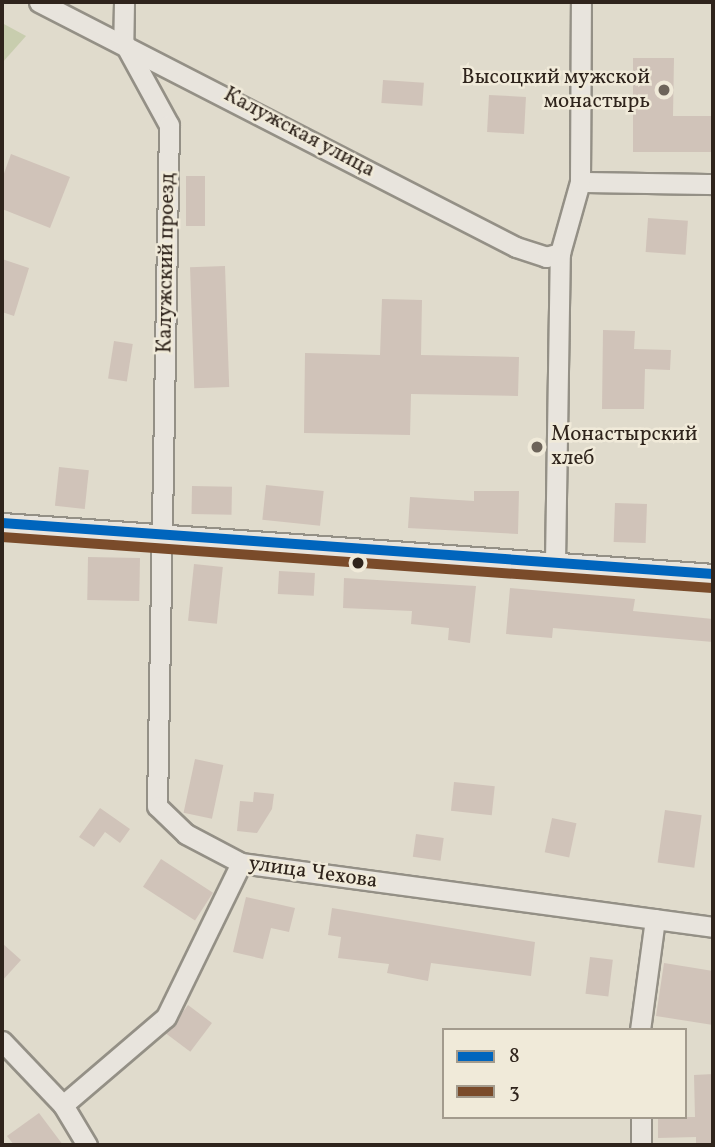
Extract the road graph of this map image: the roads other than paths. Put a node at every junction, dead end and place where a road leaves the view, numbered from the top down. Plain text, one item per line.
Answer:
1 (39, 2) edge
2 (124, 2) edge
3 (581, 2) edge
4 (123, 41) junction
5 (580, 182) junction
6 (713, 184) edge
7 (560, 253) junction
8 (2, 523) edge
9 (161, 536) junction
10 (555, 562) junction
11 (713, 574) edge
12 (241, 863) junction
13 (655, 919) junction
14 (713, 927) edge
15 (640, 1028) edge
16 (2, 1041) edge
17 (64, 1105) junction
18 (641, 1119) edge
19 (87, 1145) edge
20 (641, 1145) edge

1 - 4 street, Калужская улица
2 - 4 street
3 - 5 street
4 - 7 street, Калужская улица
4 - 9 street, Калужский проезд
5 - 6 street
5 - 7 street
7 - 10 street
8 - 9 street
9 - 10 street
9 - 12 street, улица Чехова
10 - 11 street
12 - 13 street, улица Чехова
12 - 17 street
13 - 14 street, улица Чехова
13 - 15 street
16 - 17 street
17 - 19 street
18 - 20 street

